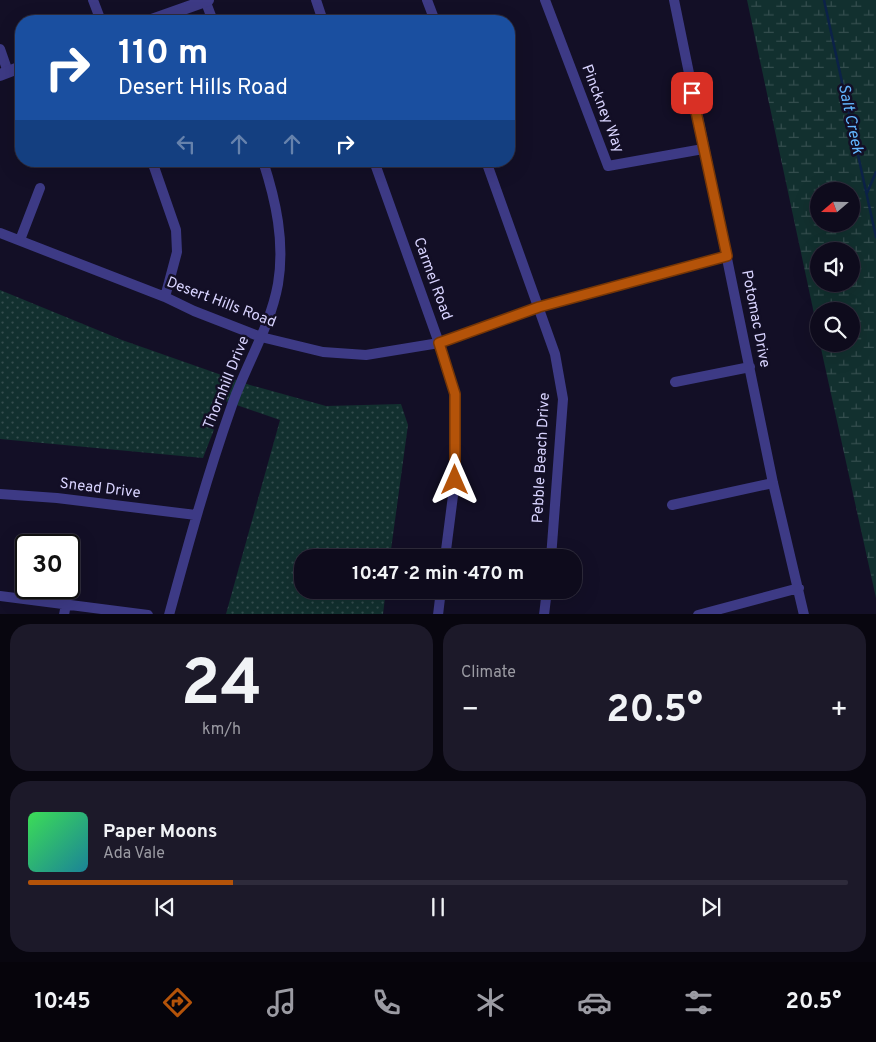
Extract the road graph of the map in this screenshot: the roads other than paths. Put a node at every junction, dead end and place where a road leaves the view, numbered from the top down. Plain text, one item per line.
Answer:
1 (94, 0) edge
2 (206, 0) edge
3 (316, 0) edge
4 (427, 0) edge
5 (545, 0) edge
6 (674, 0) edge
7 (99, 15) edge
8 (165, 15) edge
9 (210, 15) edge
10 (322, 15) edge
11 (433, 15) edge
12 (0, 49) edge
13 (4, 73) edge
14 (704, 148) junction
15 (154, 167) edge
16 (265, 167) edge
17 (376, 167) edge
18 (488, 167) edge
19 (40, 188) dead end
20 (0, 233) edge
21 (20, 240) junction
22 (727, 256) junction
23 (165, 297) junction
24 (539, 307) junction
25 (262, 338) junction
26 (439, 343) junction
27 (750, 367) junction
28 (676, 382) dead end
29 (773, 483) junction
30 (0, 494) edge
31 (672, 505) dead end
32 (196, 515) junction
33 (446, 549) edge
34 (552, 549) edge
35 (799, 588) junction
36 (0, 596) edge
37 (440, 599) edge
38 (546, 599) edge
39 (65, 609) edge
40 (148, 614) edge
41 (169, 614) edge
42 (438, 614) edge
43 (544, 614) edge
44 (698, 614) edge
45 (804, 614) edge

1 - 7 street
2 - 8 street
2 - 9 street
3 - 10 street
4 - 11 street
5 - 14 street, Pinckney Way
6 - 14 street, Potomac Drive
12 - 13 street
14 - 22 street, Potomac Drive
15 - 23 street
16 - 25 street, Thornhill Drive
17 - 26 street, Carmel Road
18 - 24 street, Pebble Beach Drive
19 - 21 street
20 - 21 street, Desert Hills Road
21 - 23 street, Desert Hills Road
22 - 24 street, Desert Hills Road
22 - 27 street, Potomac Drive
23 - 25 street, Desert Hills Road
24 - 26 street, Desert Hills Road
24 - 34 street, Pebble Beach Drive
25 - 26 street, Desert Hills Road
25 - 32 street, Thornhill Drive
26 - 33 street, Carmel Road
27 - 28 street
27 - 29 street, Potomac Drive
29 - 31 street
29 - 35 street, Potomac Drive
30 - 32 street, Snead Drive
32 - 41 street, Thornhill Drive
35 - 44 street
35 - 45 street, Potomac Drive
36 - 39 street
37 - 42 street
38 - 43 street
39 - 40 street

